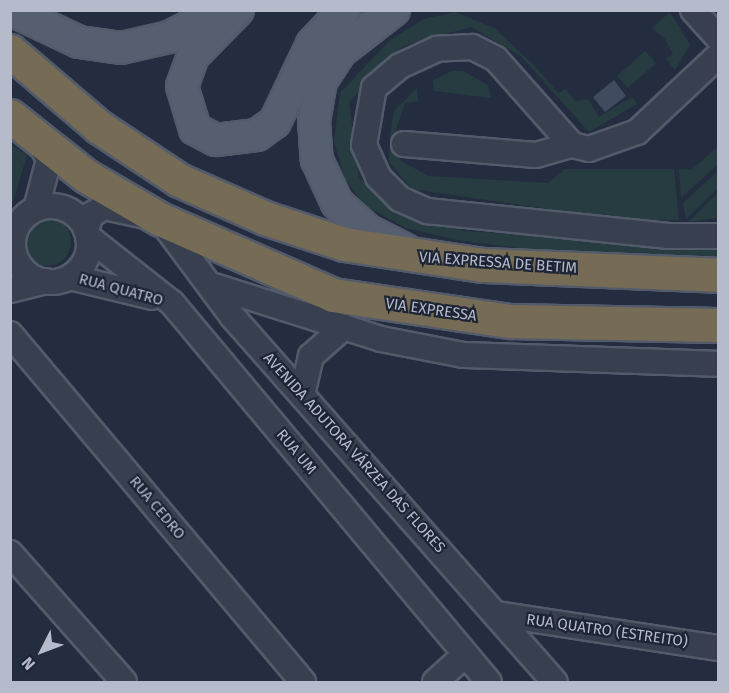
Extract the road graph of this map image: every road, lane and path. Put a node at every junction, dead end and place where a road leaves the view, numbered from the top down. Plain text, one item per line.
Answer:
1 (11, 10) edge
2 (222, 10) edge
3 (238, 10) edge
4 (344, 10) edge
5 (394, 10) edge
6 (693, 10) edge
7 (718, 38) edge
8 (10, 51) edge
9 (718, 56) edge
10 (10, 116) edge
11 (36, 138) junction
12 (405, 144) dead end
13 (572, 145) junction
14 (36, 209) junction
15 (160, 219) junction
16 (87, 234) junction
17 (718, 236) edge
18 (12, 245) edge
19 (419, 257) junction
20 (718, 275) edge
21 (70, 276) junction
22 (46, 281) junction
23 (214, 286) junction
24 (12, 290) edge
25 (172, 303) junction
26 (718, 325) edge
27 (344, 327) junction
28 (10, 334) edge
29 (718, 364) edge
30 (302, 395) junction
31 (10, 553) edge
32 (496, 614) junction
33 (718, 648) edge
34 (465, 655) junction
35 (124, 682) edge
36 (303, 682) edge
37 (435, 682) edge
38 (489, 682) edge
39 (555, 682) edge

1 - 2 main road
3 - 4 main road
5 - 19 main road
6 - 7 street
8 - 19 highway, VIA EXPRESSA DE BETIM
9 - 13 street
10 - 11 highway, VIA EXPRESSA
11 - 14 street
11 - 15 highway, VIA EXPRESSA
12 - 13 street
13 - 17 street
14 - 16 street
14 - 18 street
15 - 16 street
15 - 23 street, AVENIDA ADUTORA VÁRZEA DAS FLORES
15 - 26 highway, VIA EXPRESSA
16 - 21 street
16 - 25 street, RUA UM
18 - 22 street
19 - 20 highway, VIA EXPRESSA DE BETIM
21 - 22 street
21 - 25 street, RUA QUATRO
22 - 24 street
23 - 27 street
23 - 30 street, AVENIDA ADUTORA VÁRZEA DAS FLORES
25 - 34 street, RUA UM
27 - 29 street
27 - 30 street
28 - 36 street, RUA CEDRO
30 - 32 street, AVENIDA ADUTORA VÁRZEA DAS FLORES
31 - 35 street
32 - 33 street, RUA QUATRO (ESTREITO)
32 - 39 street, AVENIDA ADUTORA VÁRZEA DAS FLORES
34 - 37 street
34 - 38 street, RUA UM

